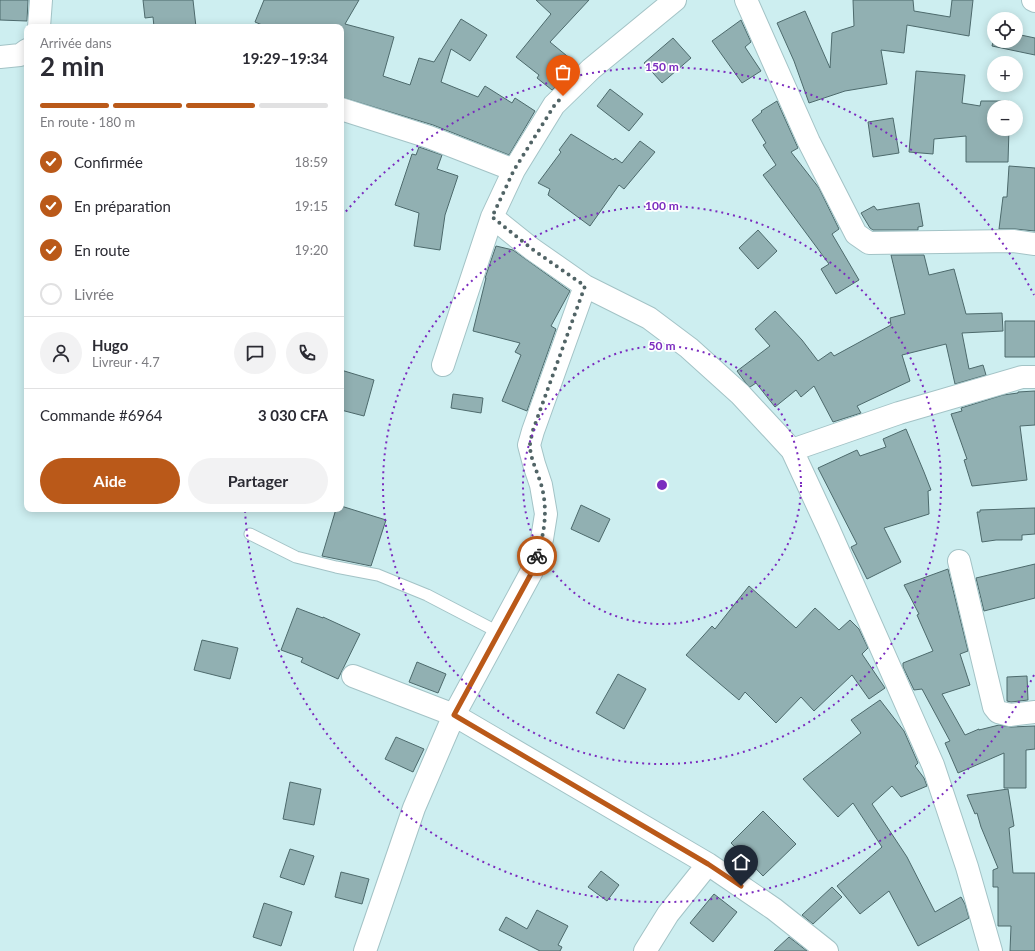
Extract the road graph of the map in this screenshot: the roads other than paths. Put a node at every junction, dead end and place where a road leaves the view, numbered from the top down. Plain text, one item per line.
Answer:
1 (41, 0) edge
2 (675, 0) edge
3 (746, 0) edge
4 (39, 24) edge
5 (24, 52) edge
6 (0, 57) edge
7 (344, 110) edge
8 (514, 170) junction
9 (492, 217) junction
10 (1035, 244) edge
11 (585, 286) junction
12 (443, 365) dead end
13 (1035, 377) edge
14 (792, 450) junction
15 (250, 534) dead end
16 (959, 561) dead end
17 (498, 632) junction
18 (353, 676) dead end
19 (1035, 712) edge
20 (454, 715) junction
21 (708, 864) junction
22 (365, 951) edge
23 (644, 951) edge
24 (827, 951) edge
25 (990, 951) edge

1 - 4 street
2 - 8 street
3 - 10 street
5 - 6 street
7 - 8 street
8 - 9 street
9 - 11 street
9 - 12 street
11 - 14 street
11 - 17 street
13 - 14 street
14 - 25 street
15 - 17 lane
16 - 19 street
17 - 20 street
18 - 20 street
20 - 21 street
20 - 22 street
21 - 23 street
21 - 24 street

